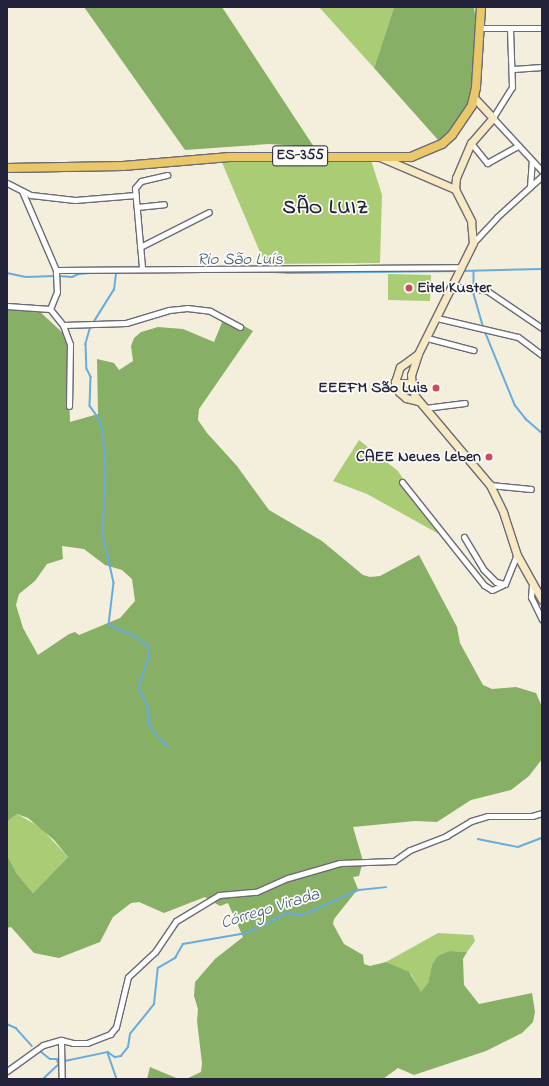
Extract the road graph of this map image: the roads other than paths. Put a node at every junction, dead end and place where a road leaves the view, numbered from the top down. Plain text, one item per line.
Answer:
1 (480, 7) edge
2 (480, 28) junction
3 (542, 28) edge
4 (510, 29) junction
5 (542, 67) edge
6 (513, 69) junction
7 (475, 99) junction
8 (493, 118) junction
9 (471, 144) junction
10 (518, 146) junction
11 (378, 156) junction
12 (532, 161) junction
13 (7, 168) edge
14 (542, 171) edge
15 (167, 176) dead end
16 (542, 176) edge
17 (7, 183) edge
18 (530, 186) junction
19 (455, 189) junction
20 (22, 191) junction
21 (136, 195) junction
22 (164, 204) dead end
23 (137, 207) junction
24 (209, 212) dead end
25 (473, 243) junction
26 (140, 248) junction
27 (142, 267) junction
28 (460, 268) junction
29 (56, 271) junction
30 (453, 283) junction
31 (7, 306) edge
32 (50, 309) junction
33 (437, 318) junction
34 (63, 325) junction
35 (240, 327) dead end
36 (542, 328) edge
37 (427, 338) junction
38 (474, 350) dead end
39 (418, 354) junction
40 (542, 355) edge
41 (399, 369) junction
42 (412, 372) junction
43 (395, 383) junction
44 (412, 383) junction
45 (420, 402) junction
46 (465, 403) dead end
47 (70, 406) dead end
48 (425, 408) junction
49 (402, 482) dead end
50 (490, 485) junction
51 (531, 489) dead end
52 (464, 537) dead end
53 (517, 555) junction
54 (505, 584) junction
55 (532, 585) junction
56 (542, 600) edge
57 (542, 620) edge
58 (542, 813) edge
59 (61, 1040) junction
60 (7, 1071) edge
61 (62, 1079) edge

1 - 2 main road, ES-355
2 - 4 street
2 - 7 main road, ES-355
3 - 4 street
4 - 6 street
5 - 6 street
6 - 8 street
7 - 8 street
7 - 11 main road, ES-355
8 - 9 street
8 - 10 street
9 - 10 street
9 - 19 street
10 - 12 street
11 - 13 main road, ES-355
11 - 19 street
12 - 14 street
12 - 18 street
15 - 21 street
16 - 18 street
17 - 20 street
18 - 25 street
19 - 25 street
20 - 21 street
20 - 29 street
21 - 23 street
22 - 23 street
23 - 26 street
24 - 26 street
25 - 28 street
26 - 27 street
27 - 28 street
27 - 29 street
28 - 30 street
29 - 32 street
30 - 33 street
30 - 36 street
31 - 32 street
32 - 34 street
33 - 37 street
33 - 40 street
34 - 35 street
34 - 47 street
37 - 38 street
37 - 39 street
39 - 41 street
39 - 42 street
41 - 42 street
41 - 43 street
42 - 44 street
43 - 44 street
43 - 45 street
44 - 45 street
45 - 48 street
46 - 48 street
48 - 50 street
49 - 54 street
50 - 51 street
50 - 53 street
52 - 54 street
53 - 54 street
53 - 55 street
55 - 56 street
55 - 57 street
58 - 59 street
59 - 60 street
59 - 61 street

